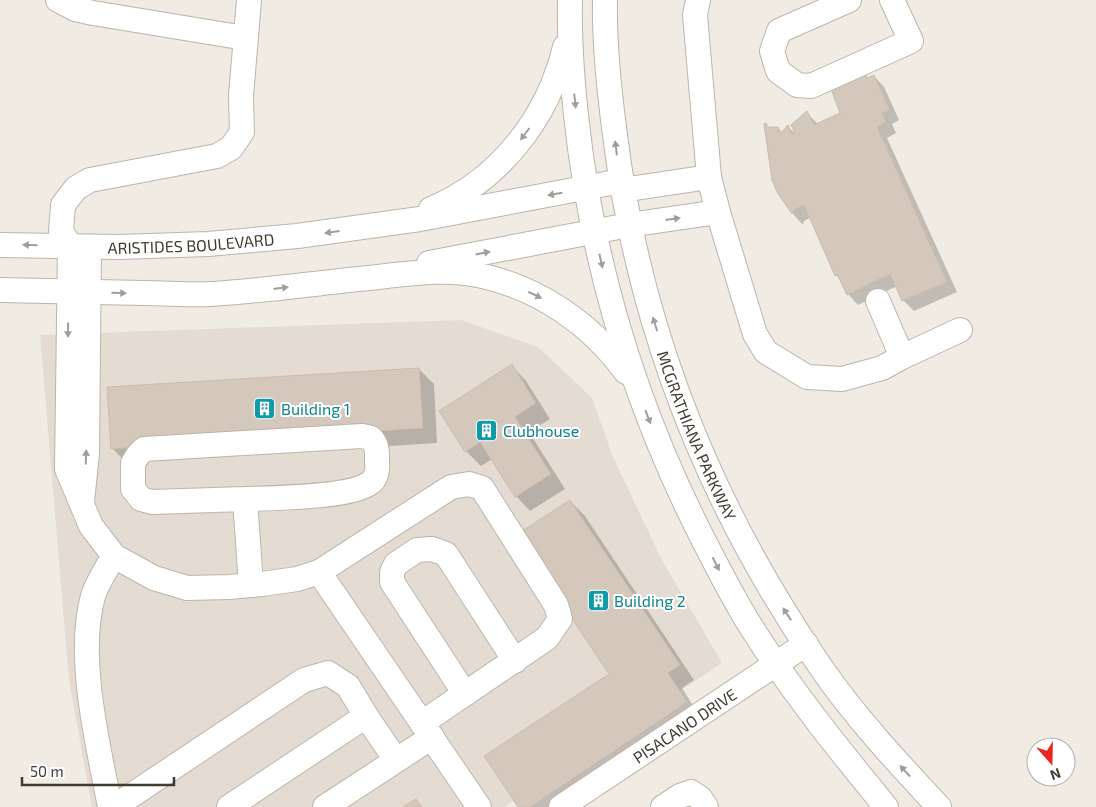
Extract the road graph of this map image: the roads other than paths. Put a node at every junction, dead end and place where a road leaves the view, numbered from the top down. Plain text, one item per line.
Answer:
1 (58, 0) edge
2 (249, 0) edge
3 (570, 0) edge
4 (605, 0) edge
5 (698, 0) edge
6 (849, 0) edge
7 (892, 0) edge
8 (570, 26) junction
9 (245, 38) junction
10 (709, 177) junction
11 (621, 186) junction
12 (586, 188) junction
13 (718, 212) junction
14 (380, 225) junction
15 (629, 225) junction
16 (594, 232) junction
17 (0, 245) edge
18 (79, 247) junction
19 (332, 282) junction
20 (0, 290) edge
21 (78, 292) junction
22 (878, 302) dead end
23 (960, 330) dead end
24 (902, 357) junction
25 (638, 392) junction
26 (245, 499) junction
27 (114, 556) junction
28 (319, 572) junction
29 (251, 585) junction
30 (806, 644) junction
31 (515, 661) junction
32 (775, 663) junction
33 (465, 694) junction
34 (366, 716) junction
35 (427, 730) junction
36 (396, 760) junction
37 (110, 807) edge
38 (114, 807) edge
39 (229, 807) edge
40 (325, 807) edge
41 (479, 807) edge
42 (561, 807) edge
43 (663, 807) edge
44 (706, 807) edge
45 (886, 807) edge
46 (939, 807) edge

1 - 9 street
2 - 9 street
3 - 8 street
11 -> 4 street, MCGRATHIANA PARKWAY
5 - 10 street
6 - 7 street
8 -> 12 street
8 -> 14 street, ARISTIDES BOULEVARD
9 - 18 street
10 - 11 street, ARISTIDES BOULEVARD
10 - 13 street
11 - 12 street, ARISTIDES BOULEVARD
11 - 15 street, MCGRATHIANA PARKWAY
12 -> 14 street, ARISTIDES BOULEVARD
12 - 16 street
15 -> 13 street
13 - 24 street
14 -> 18 street, ARISTIDES BOULEVARD
15 - 16 street
30 -> 15 street, MCGRATHIANA PARKWAY
19 -> 16 street
16 -> 25 street
18 -> 17 street, ARISTIDES BOULEVARD
18 - 21 street
21 -> 19 street
19 -> 25 street
20 - 21 street
21 - 27 street
22 - 24 street
23 - 24 street
25 -> 32 street
26 - 26 street
26 - 29 street
27 - 29 street
27 - 37 street
28 - 29 street
28 - 31 street
28 - 35 street
30 - 32 street, PISACANO DRIVE
46 -> 30 street, MCGRATHIANA PARKWAY
31 - 33 street
31 - 33 street
32 - 42 street, PISACANO DRIVE
32 - 45 street
33 - 35 street
34 - 36 street
34 - 38 street
34 - 39 street
35 - 36 street
35 - 41 street
36 - 40 street
43 - 44 street

